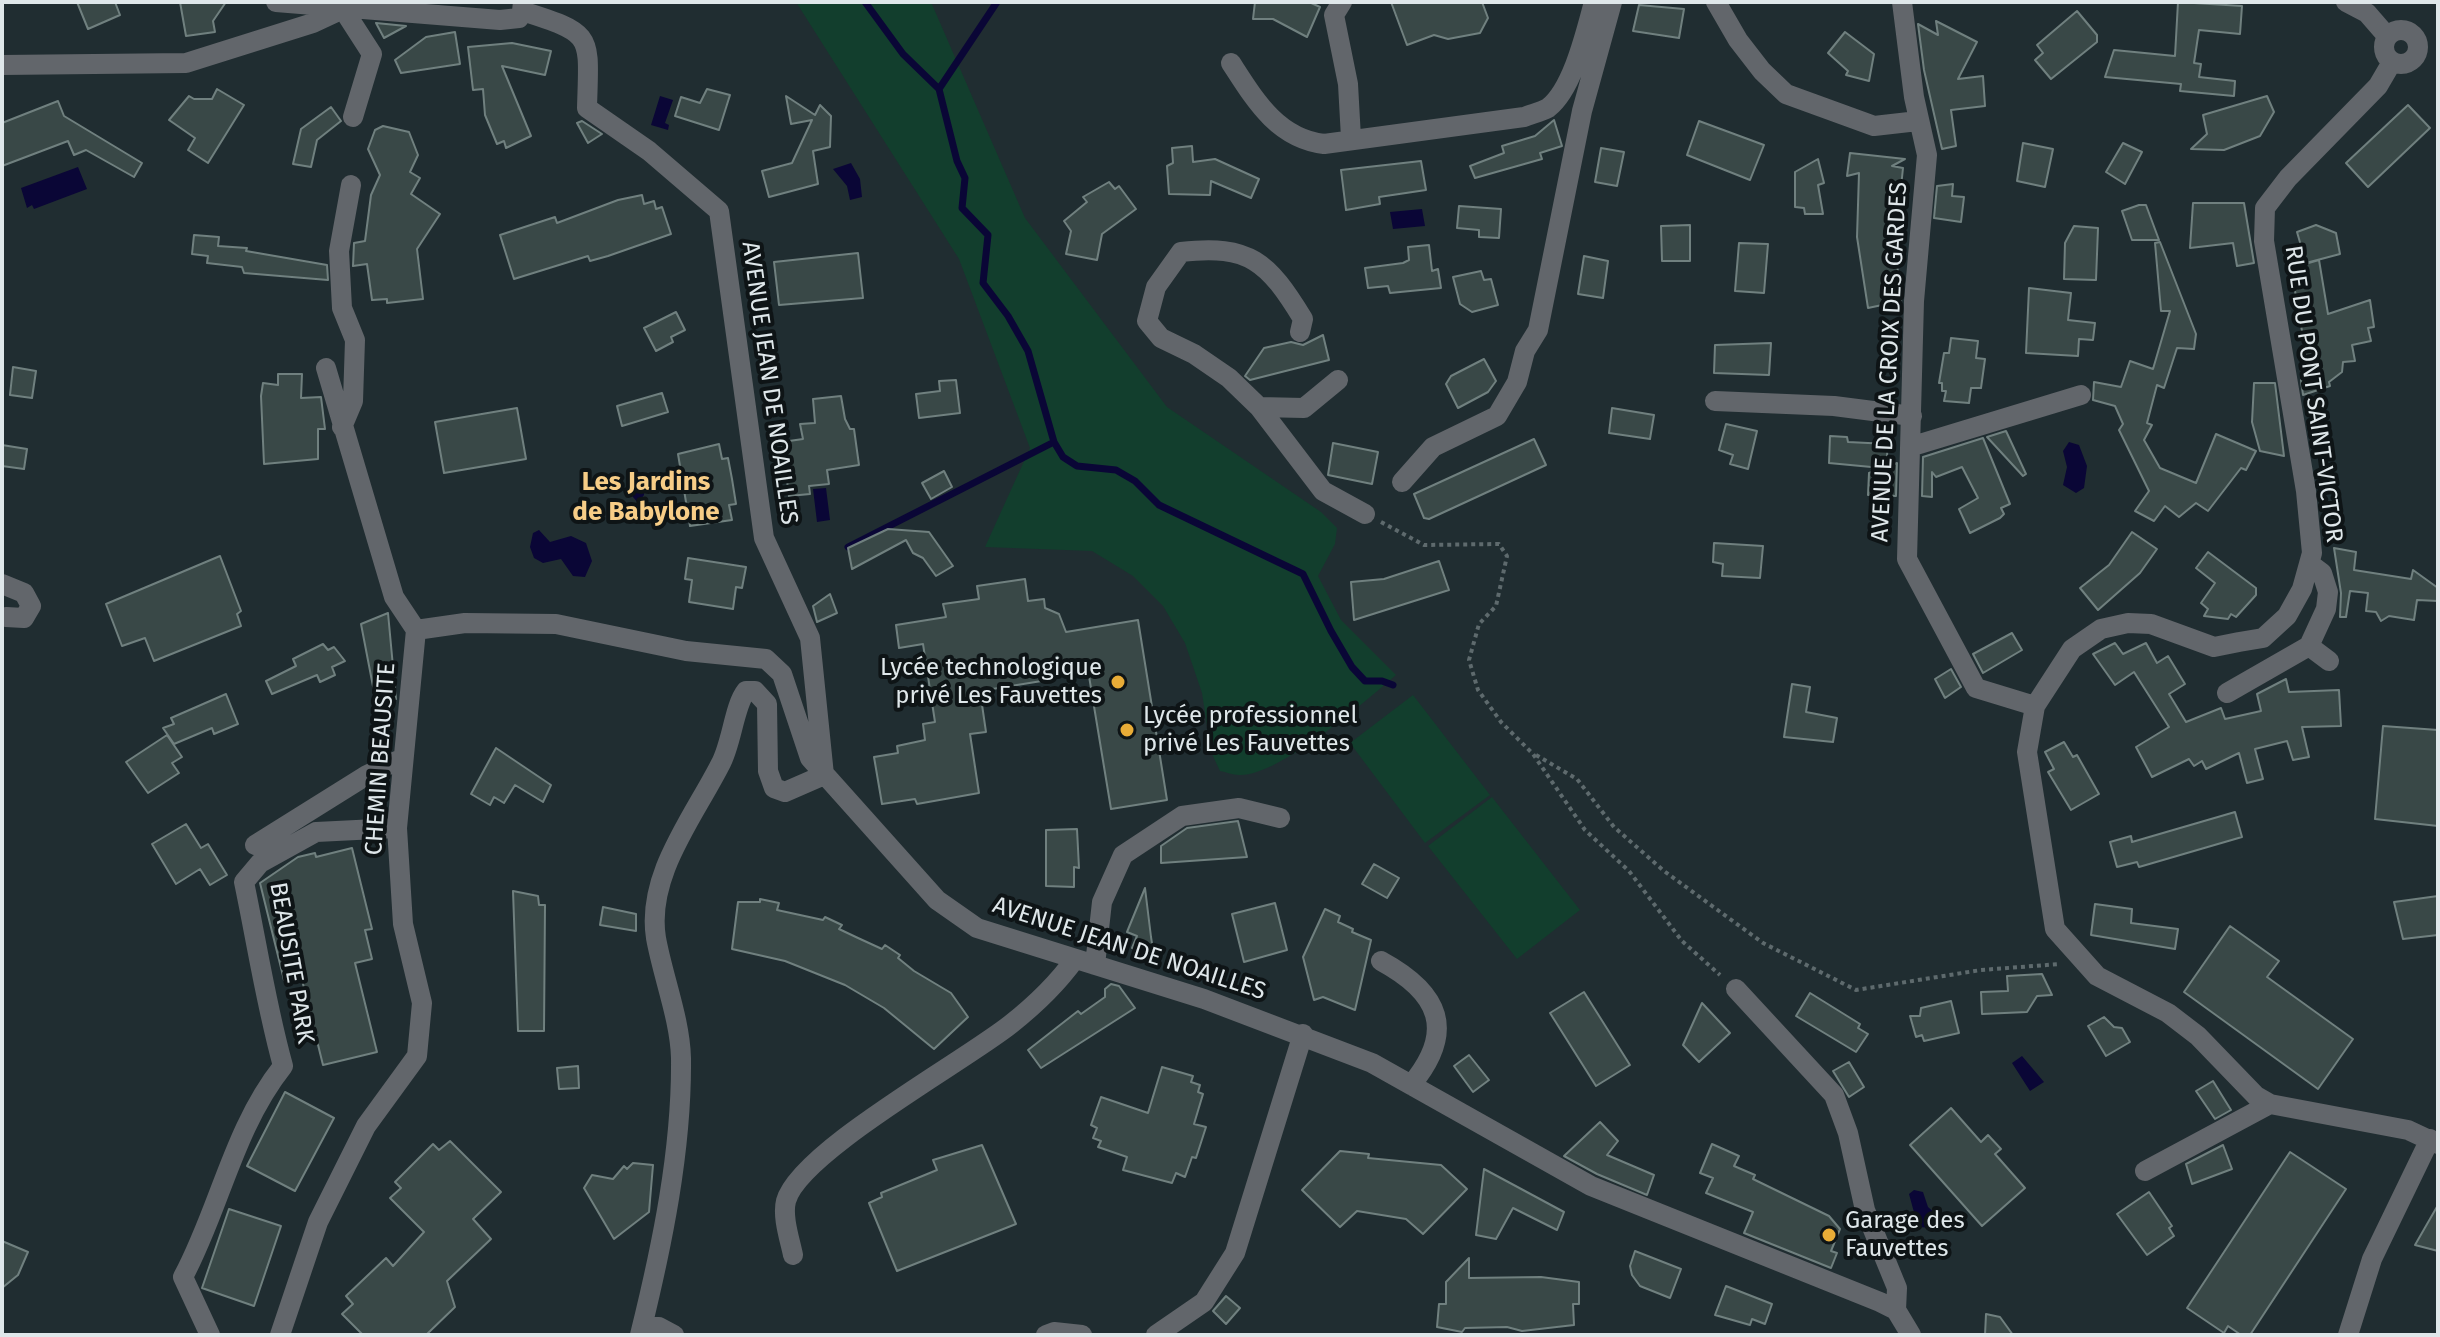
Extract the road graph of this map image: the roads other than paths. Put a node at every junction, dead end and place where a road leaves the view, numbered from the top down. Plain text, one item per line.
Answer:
1 (276, 2) edge
2 (1342, 2) edge
3 (1594, 2) edge
4 (1612, 2) edge
5 (1716, 2) edge
6 (1902, 2) edge
7 (2346, 2) edge
8 (523, 6) edge
9 (343, 9) junction
10 (2387, 36) junction
11 (2418, 52) junction
12 (2438, 60) edge
13 (2392, 62) junction
14 (1231, 63) dead end
15 (2, 65) edge
16 (353, 117) dead end
17 (1918, 121) junction
18 (1351, 138) junction
19 (351, 185) dead end
20 (1300, 332) dead end
21 (326, 368) dead end
22 (1338, 380) dead end
23 (2081, 395) dead end
24 (1715, 401) dead end
25 (1259, 407) junction
26 (1912, 416) junction
27 (342, 427) junction
28 (1913, 446) junction
29 (1402, 482) dead end
30 (1365, 514) road end
31 (2310, 564) junction
32 (2, 584) edge
33 (6, 617) dead end
34 (416, 630) junction
35 (2309, 646) junction
36 (2329, 661) dead end
37 (2227, 693) dead end
38 (2035, 706) junction
39 (403, 758) junction
40 (824, 775) junction
41 (1280, 818) dead end
42 (397, 828) junction
43 (255, 845) dead end
44 (1075, 959) junction
45 (1381, 961) dead end
46 (1095, 965) junction
47 (1736, 989) road end
48 (1303, 1034) junction
49 (1411, 1085) junction
50 (2270, 1104) junction
51 (2434, 1142) edge
52 (2145, 1171) dead end
53 (793, 1255) dead end
54 (1896, 1310) junction
55 (641, 1331) edge
56 (210, 1335) edge
57 (280, 1335) edge
58 (674, 1335) edge
59 (1046, 1335) edge
60 (1082, 1335) edge
61 (1156, 1335) edge
62 (1911, 1335) edge
63 (2348, 1335) edge

1 - 9 street
2 - 18 street
3 - 18 street
4 - 29 street
5 - 17 street
6 - 17 street, AVENUE DE LA CROIX DES GARDES
7 - 10 street
8 - 9 street
8 - 40 street, AVENUE JEAN DE NOAILLES
9 - 15 street
9 - 16 street
10 - 11 street
10 - 13 street
11 - 12 street
11 - 13 street
13 - 31 street, RUE DU PONT SAINT-VICTOR
14 - 18 street
17 - 26 street, AVENUE DE LA CROIX DES GARDES
19 - 27 street
20 - 25 street
21 - 27 street
22 - 25 street
23 - 28 street
24 - 26 street
25 - 30 street
26 - 28 street, AVENUE DE LA CROIX DES GARDES
27 - 34 street
28 - 38 street, AVENUE DE LA CROIX DES GARDES
31 - 35 street
31 - 38 street, RUE DU PONT SAINT-VICTOR
32 - 33 street
34 - 39 street, CHEMIN BEAUSITE
34 - 40 street
35 - 36 street
35 - 37 street
38 - 50 street
39 - 42 street, CHEMIN BEAUSITE
39 - 43 street
40 - 44 street, AVENUE JEAN DE NOAILLES
40 - 55 street
41 - 46 street
42 - 56 street, BEAUSITE PARK
42 - 57 street, CHEMIN BEAUSITE
44 - 46 street, AVENUE JEAN DE NOAILLES
44 - 53 street
45 - 49 street
46 - 48 street, AVENUE JEAN DE NOAILLES
47 - 54 street
48 - 49 street, AVENUE JEAN DE NOAILLES
48 - 61 street
49 - 54 street, AVENUE JEAN DE NOAILLES
50 - 51 street
50 - 52 street
51 - 63 street
54 - 62 street
55 - 58 street
59 - 60 street

